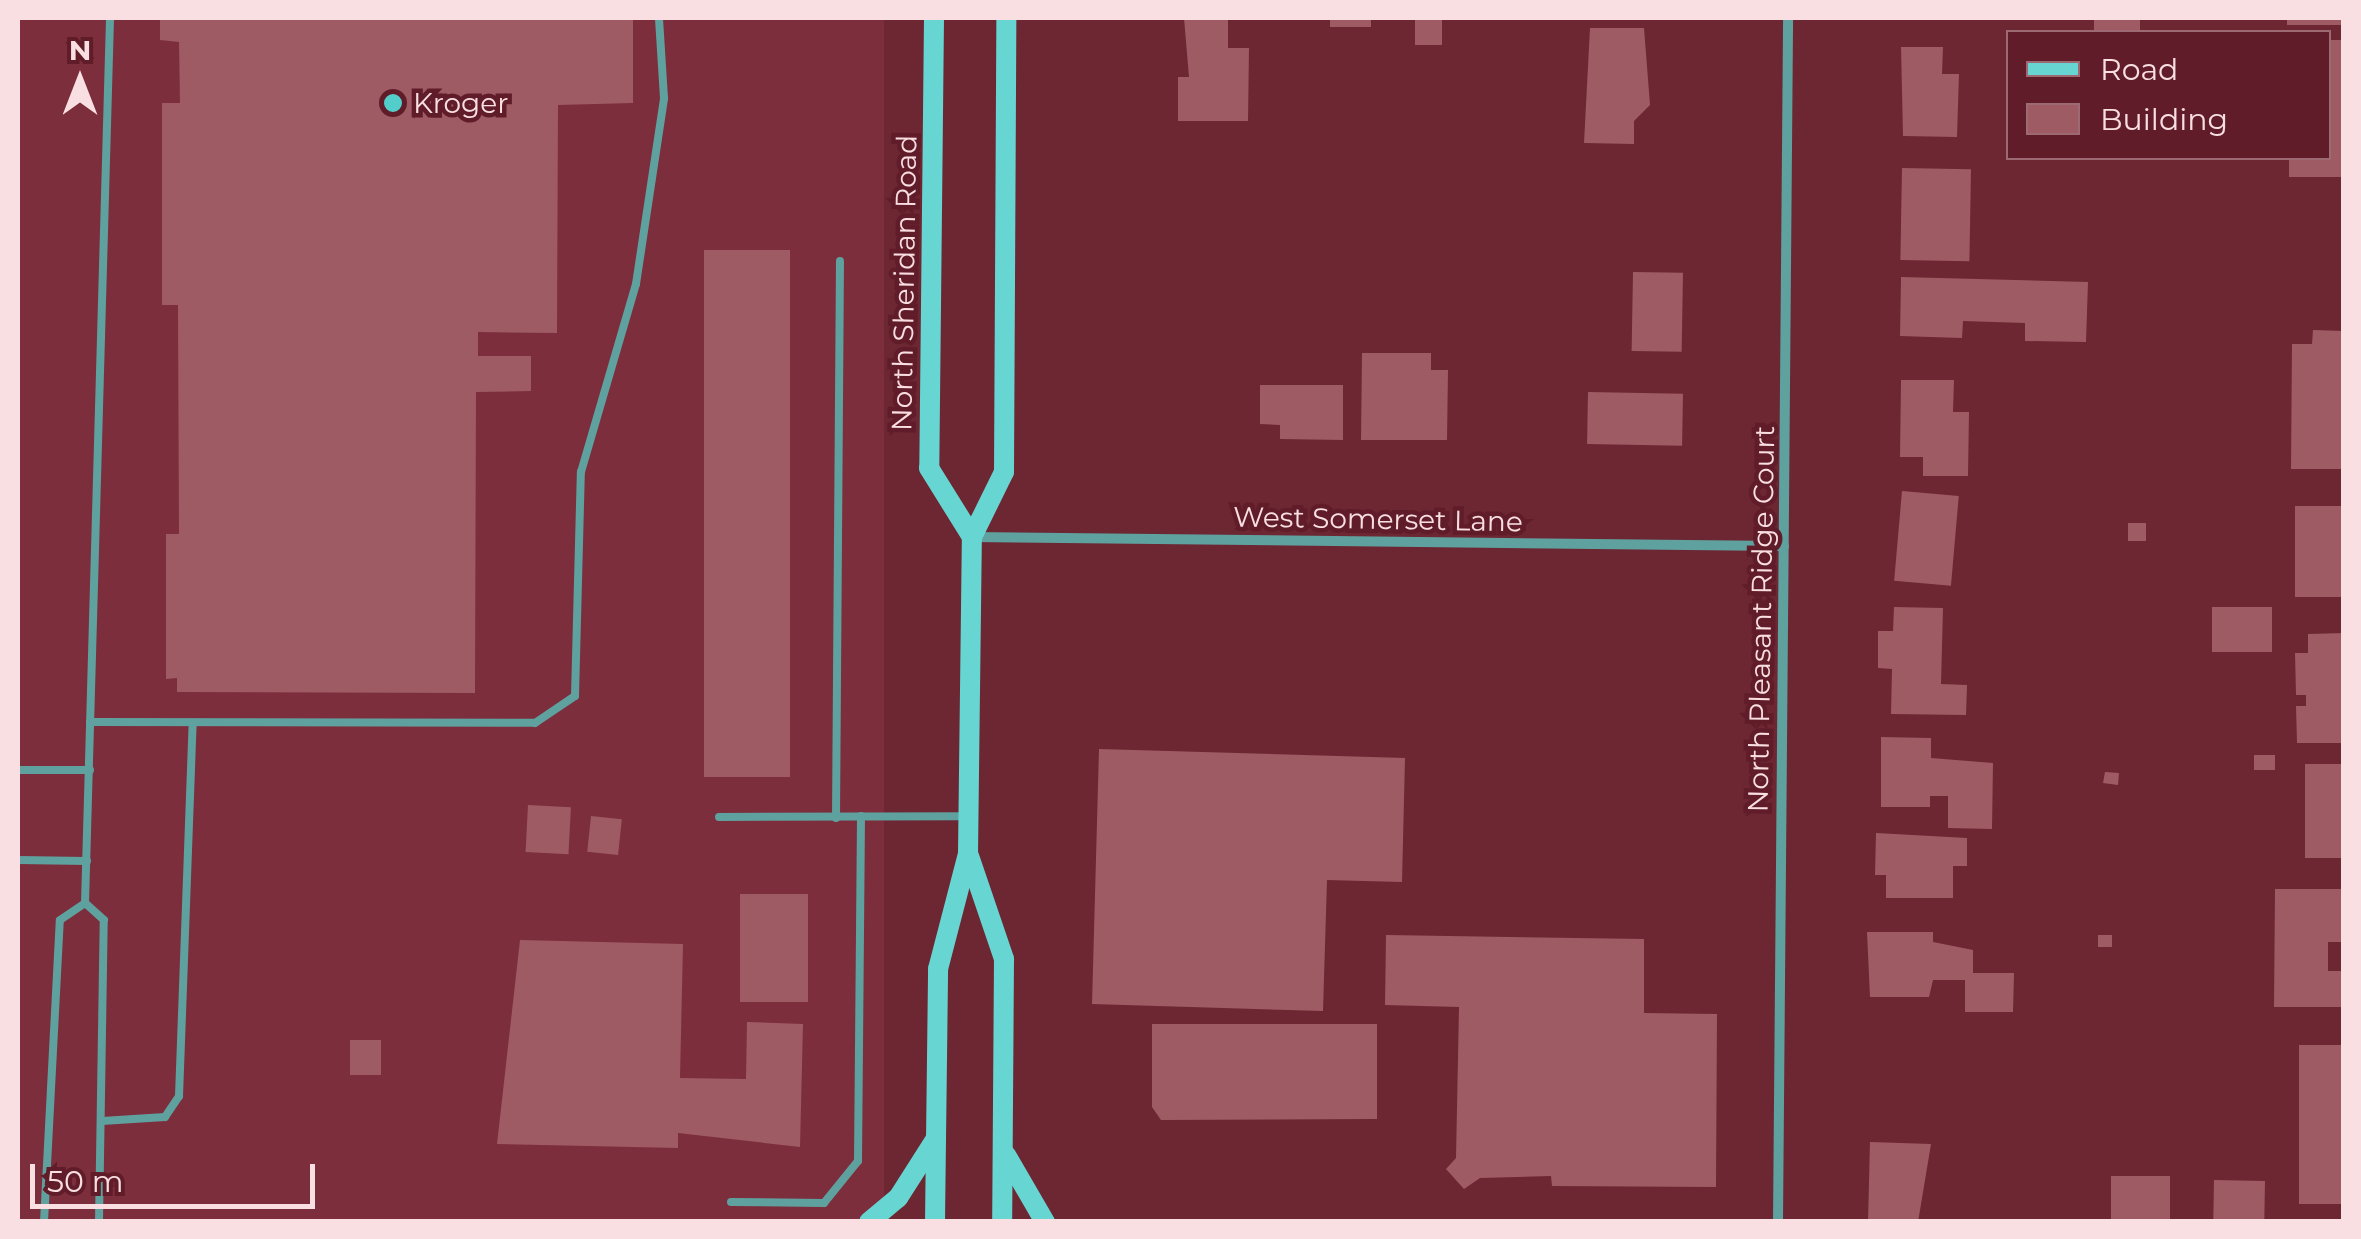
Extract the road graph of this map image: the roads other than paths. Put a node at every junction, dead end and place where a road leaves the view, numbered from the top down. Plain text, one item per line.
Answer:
1 (110, 18) edge
2 (659, 18) edge
3 (934, 18) edge
4 (1006, 18) edge
5 (1788, 18) edge
6 (840, 261) dead end
7 (972, 537) junction
8 (1784, 546) junction
9 (90, 722) junction
10 (194, 723) junction
11 (18, 770) edge
12 (90, 770) junction
13 (861, 816) junction
14 (969, 816) junction
15 (719, 817) dead end
16 (836, 818) junction
17 (968, 854) junction
18 (18, 860) edge
19 (87, 861) junction
20 (86, 902) junction
21 (102, 1121) junction
22 (936, 1138) junction
23 (1003, 1148) junction
24 (731, 1202) dead end
25 (44, 1222) edge
26 (100, 1222) edge
27 (870, 1222) edge
28 (935, 1222) edge
29 (1002, 1222) edge
30 (1046, 1222) edge
31 (1778, 1222) edge

1 - 9 lane
2 - 10 lane
3 - 7 main road, North Sheridan Road
4 - 7 main road
5 - 8 street, North Pleasant Ridge Court
6 - 16 lane
7 - 8 street, West Somerset Lane
7 - 14 main road
8 - 31 street, North Pleasant Ridge Court
9 - 10 lane
9 - 12 lane
10 - 21 lane
11 - 12 lane
12 - 19 lane
13 - 14 lane
13 - 16 lane
13 - 24 lane
14 - 17 main road
15 - 16 lane
17 - 22 main road
17 - 23 main road
18 - 19 lane
19 - 20 lane
20 - 21 lane
20 - 25 lane
21 - 26 lane
22 - 27 main road
22 - 28 main road
23 - 29 main road
23 - 30 main road

